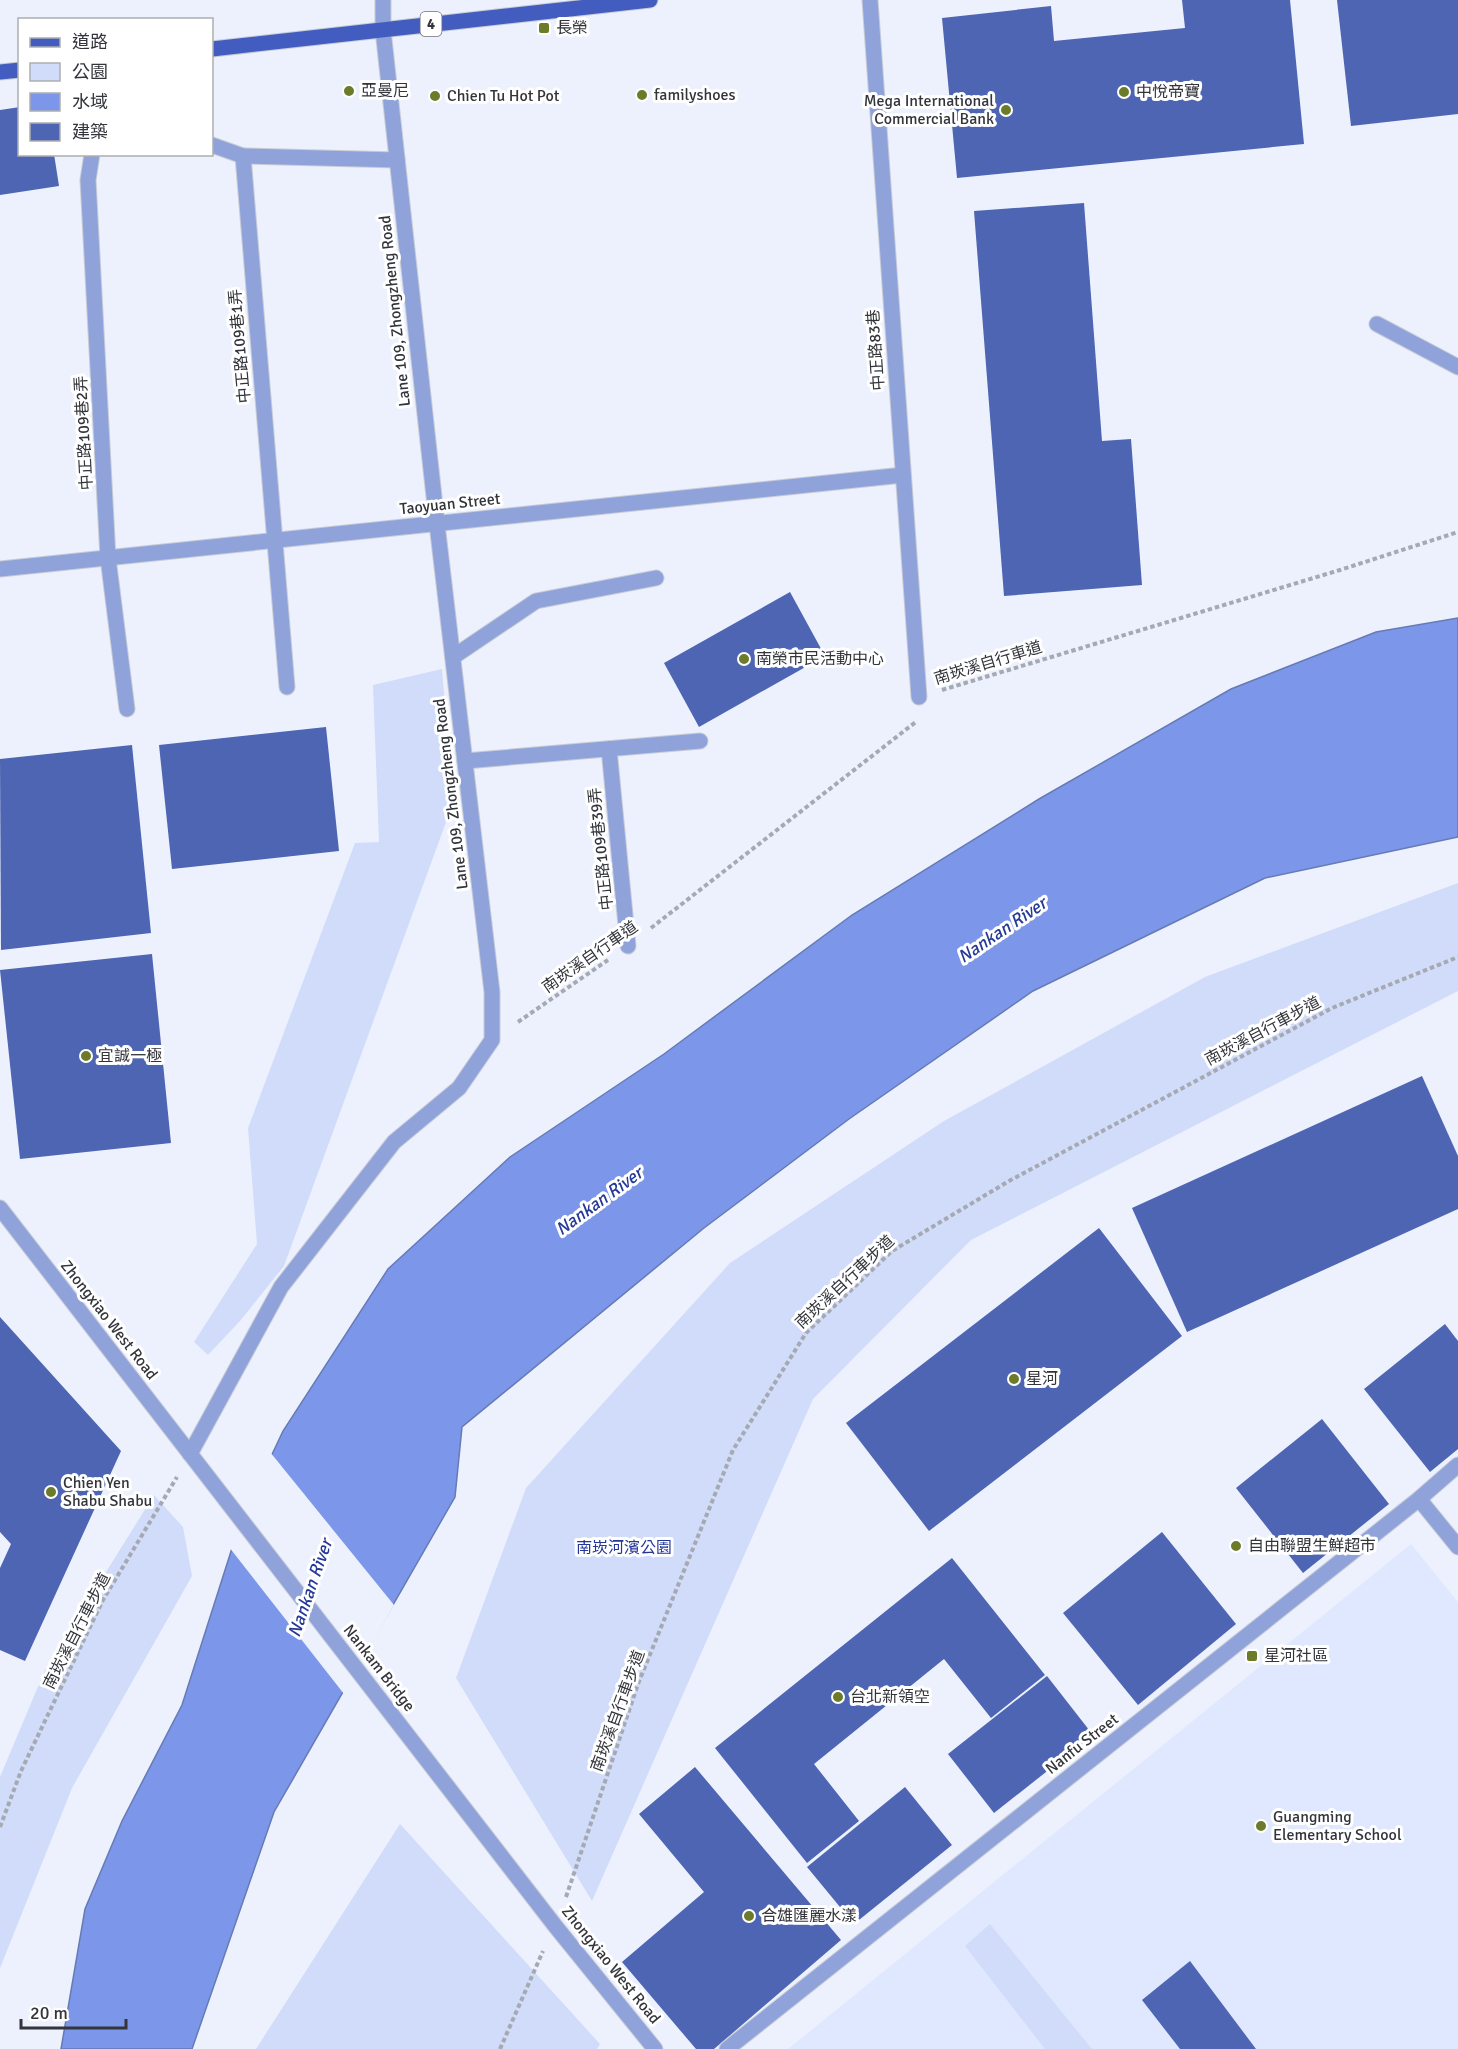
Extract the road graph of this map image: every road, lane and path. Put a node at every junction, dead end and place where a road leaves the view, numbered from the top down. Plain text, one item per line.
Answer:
1 (383, 0) edge
2 (650, 0) edge
3 (870, 0) edge
4 (382, 30) junction
5 (213, 49) edge
6 (18, 70) edge
7 (0, 72) edge
8 (213, 145) edge
9 (92, 156) edge
10 (243, 156) junction
11 (397, 160) junction
12 (1377, 324) dead end
13 (1457, 364) edge
14 (903, 475) junction
15 (437, 524) junction
16 (1458, 532) edge
17 (274, 540) junction
18 (108, 558) junction
19 (0, 569) edge
20 (656, 578) dead end
21 (453, 657) junction
22 (286, 687) dead end
23 (919, 696) junction
24 (127, 709) dead end
25 (700, 741) dead end
26 (609, 749) junction
27 (465, 761) junction
28 (628, 946) junction
29 (1458, 957) edge
30 (492, 1040) junction
31 (0, 1208) edge
32 (190, 1455) junction
33 (1458, 1465) edge
34 (1419, 1499) junction
35 (1458, 1547) edge
36 (0, 1827) edge
37 (565, 1901) dead end
38 (539, 1904) joint
39 (547, 1942) dead end
40 (500, 2049) edge
41 (655, 2049) edge
42 (727, 2049) edge

1 - 4 street, Lane 109, Zhongzheng Road
2 - 4 main road, 4
3 - 14 street, 中正路83巷
4 - 5 main road, 4
4 - 11 street, Lane 109, Zhongzheng Road
6 - 7 main road
8 - 10 street
9 - 18 street, 中正路109巷2弄
10 - 11 street
10 - 17 street, 中正路109巷1弄
11 - 15 street, Lane 109, Zhongzheng Road
12 - 13 street
14 - 15 street, Taoyuan Street
14 - 23 street, 中正路83巷
15 - 17 street, Taoyuan Street
15 - 21 street, Lane 109, Zhongzheng Road
16 - 23 path, 南崁溪自行車道
17 - 18 street, Taoyuan Street
17 - 22 street, 中正路109巷1弄
18 - 19 street, Taoyuan Street
18 - 24 street, 中正路109巷2弄
20 - 21 street
21 - 27 street, Lane 109, Zhongzheng Road
23 - 28 path, 南崁溪自行車道
25 - 26 street
26 - 27 street
26 - 28 street, 中正路109巷39弄
27 - 30 street, Lane 109, Zhongzheng Road
28 - 30 path, 南崁溪自行車道
29 - 37 path, 南崁溪自行車步道
30 - 32 street
31 - 32 street, Zhongxiao West Road
32 - 36 path, 南崁溪自行車步道
32 - 38 street, Nankam Bridge
33 - 34 street, Nanfu Street
34 - 35 street
34 - 42 street, Nanfu Street
38 - 41 street, Zhongxiao West Road
39 - 40 path

